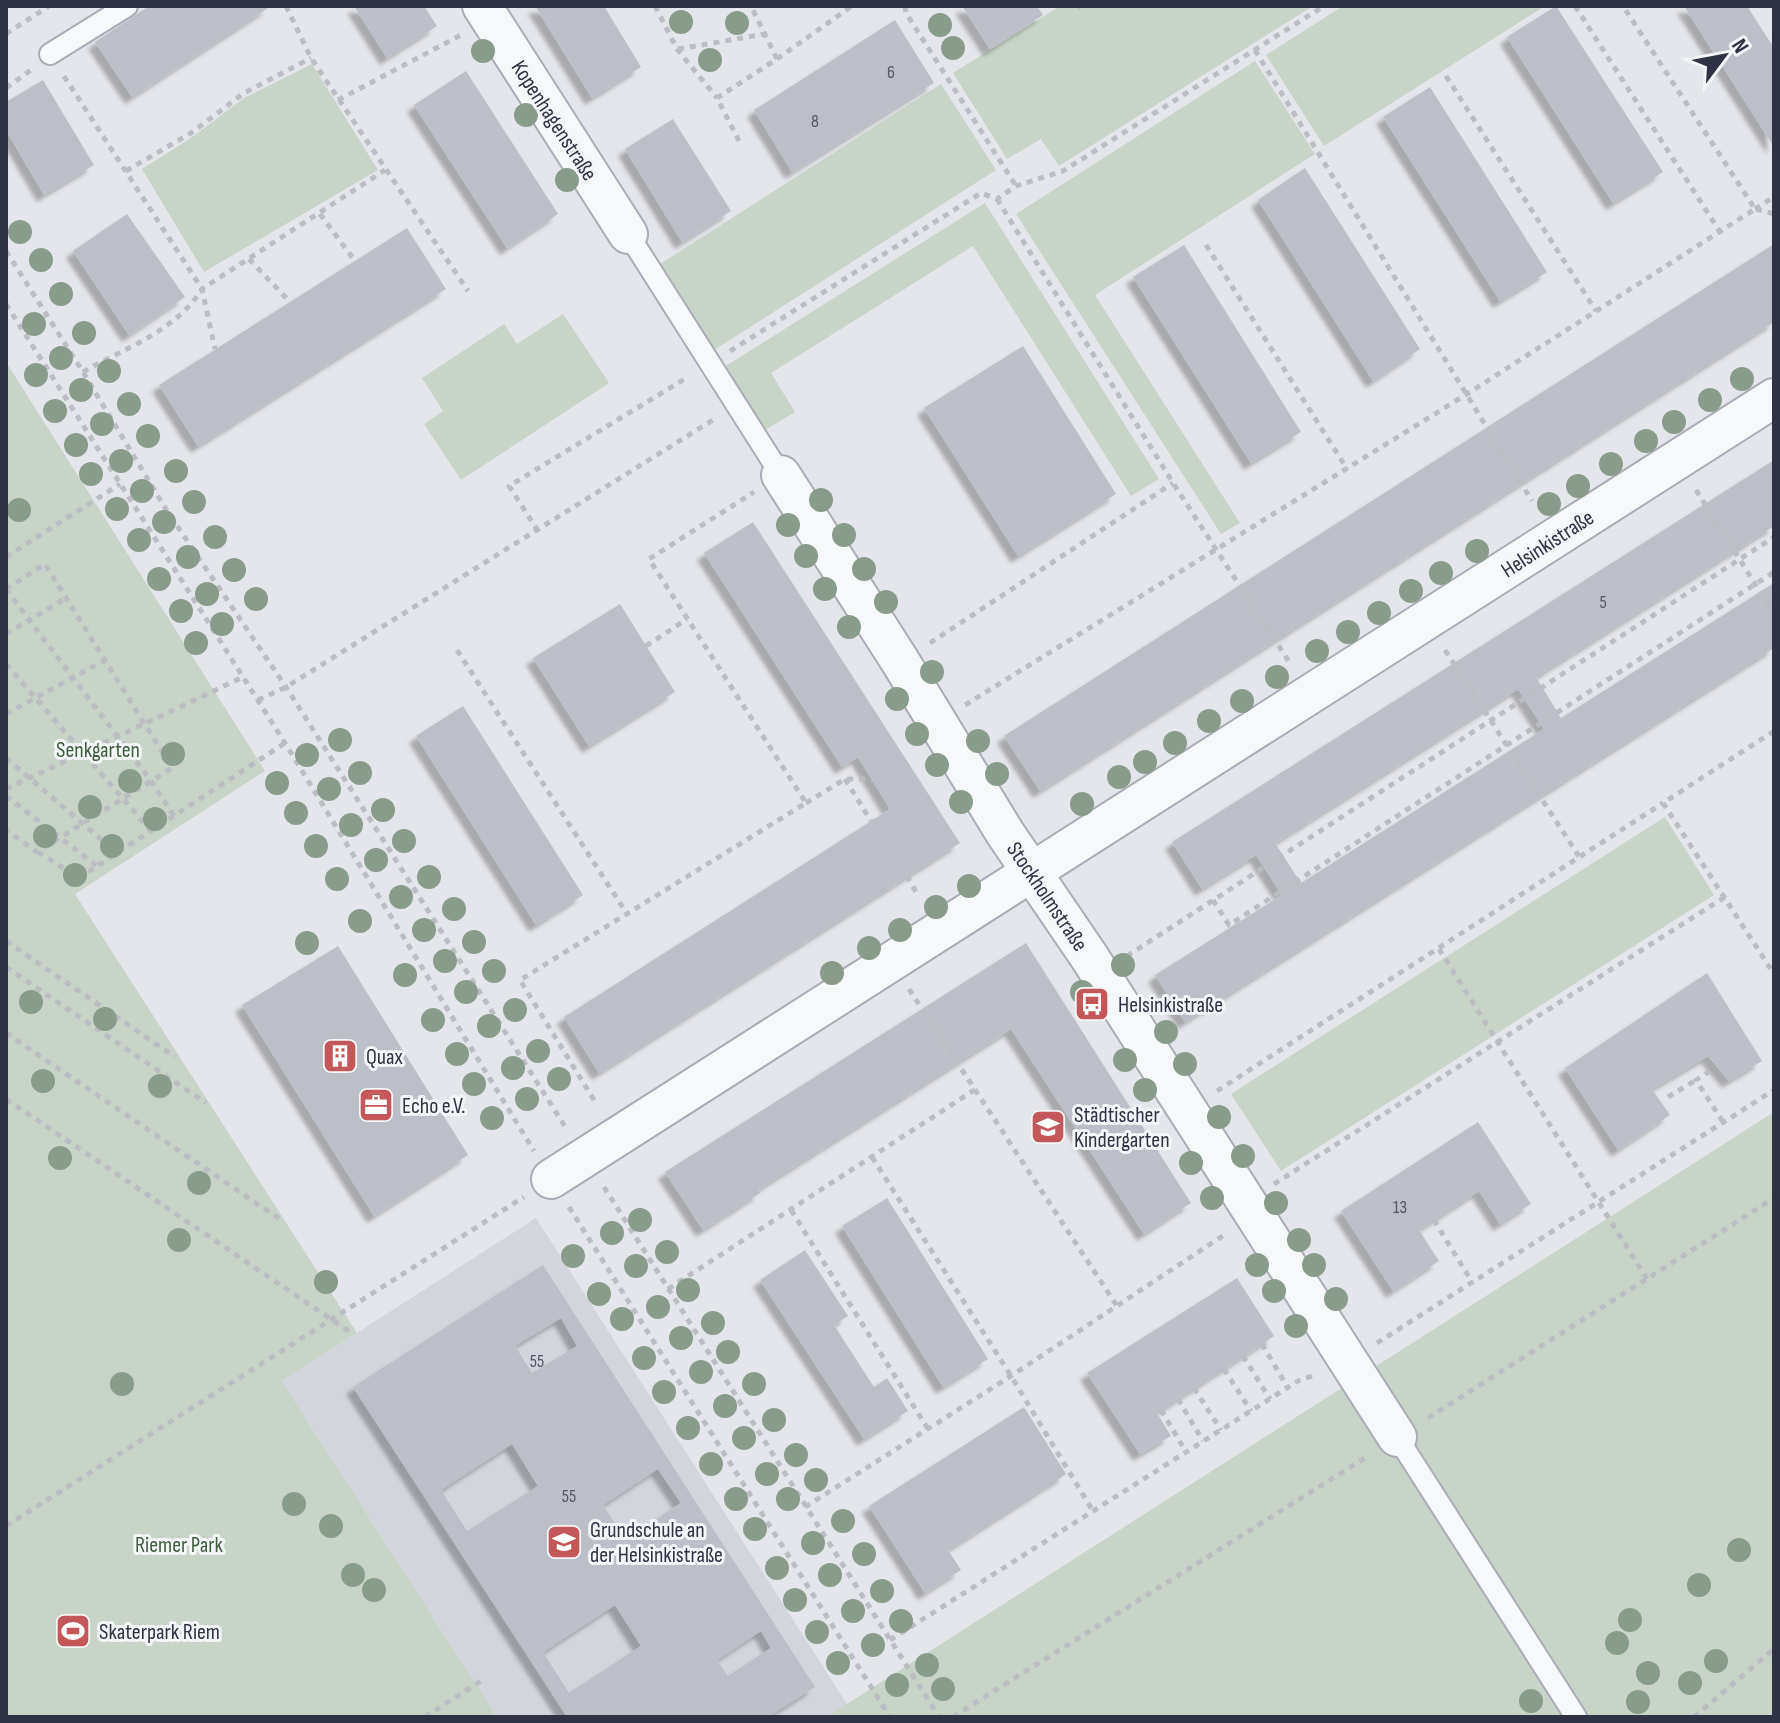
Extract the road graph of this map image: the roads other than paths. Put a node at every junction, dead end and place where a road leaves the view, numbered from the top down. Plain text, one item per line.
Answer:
1 (127, 6) edge
2 (472, 20) edge
3 (50, 54) road end
4 (628, 234) joint
5 (1774, 398) edge
6 (781, 475) joint
7 (1033, 871) junction
8 (551, 1179) road end
9 (1397, 1437) joint
10 (1576, 1717) edge

1 - 3 lane
2 - 4 street, Kopenhagenstraße
4 - 6 lane
5 - 7 street, Helsinkistraße
6 - 7 street, Stockholmstraße
7 - 8 street, Helsinkistraße
7 - 9 street, Stockholmstraße
9 - 10 lane

